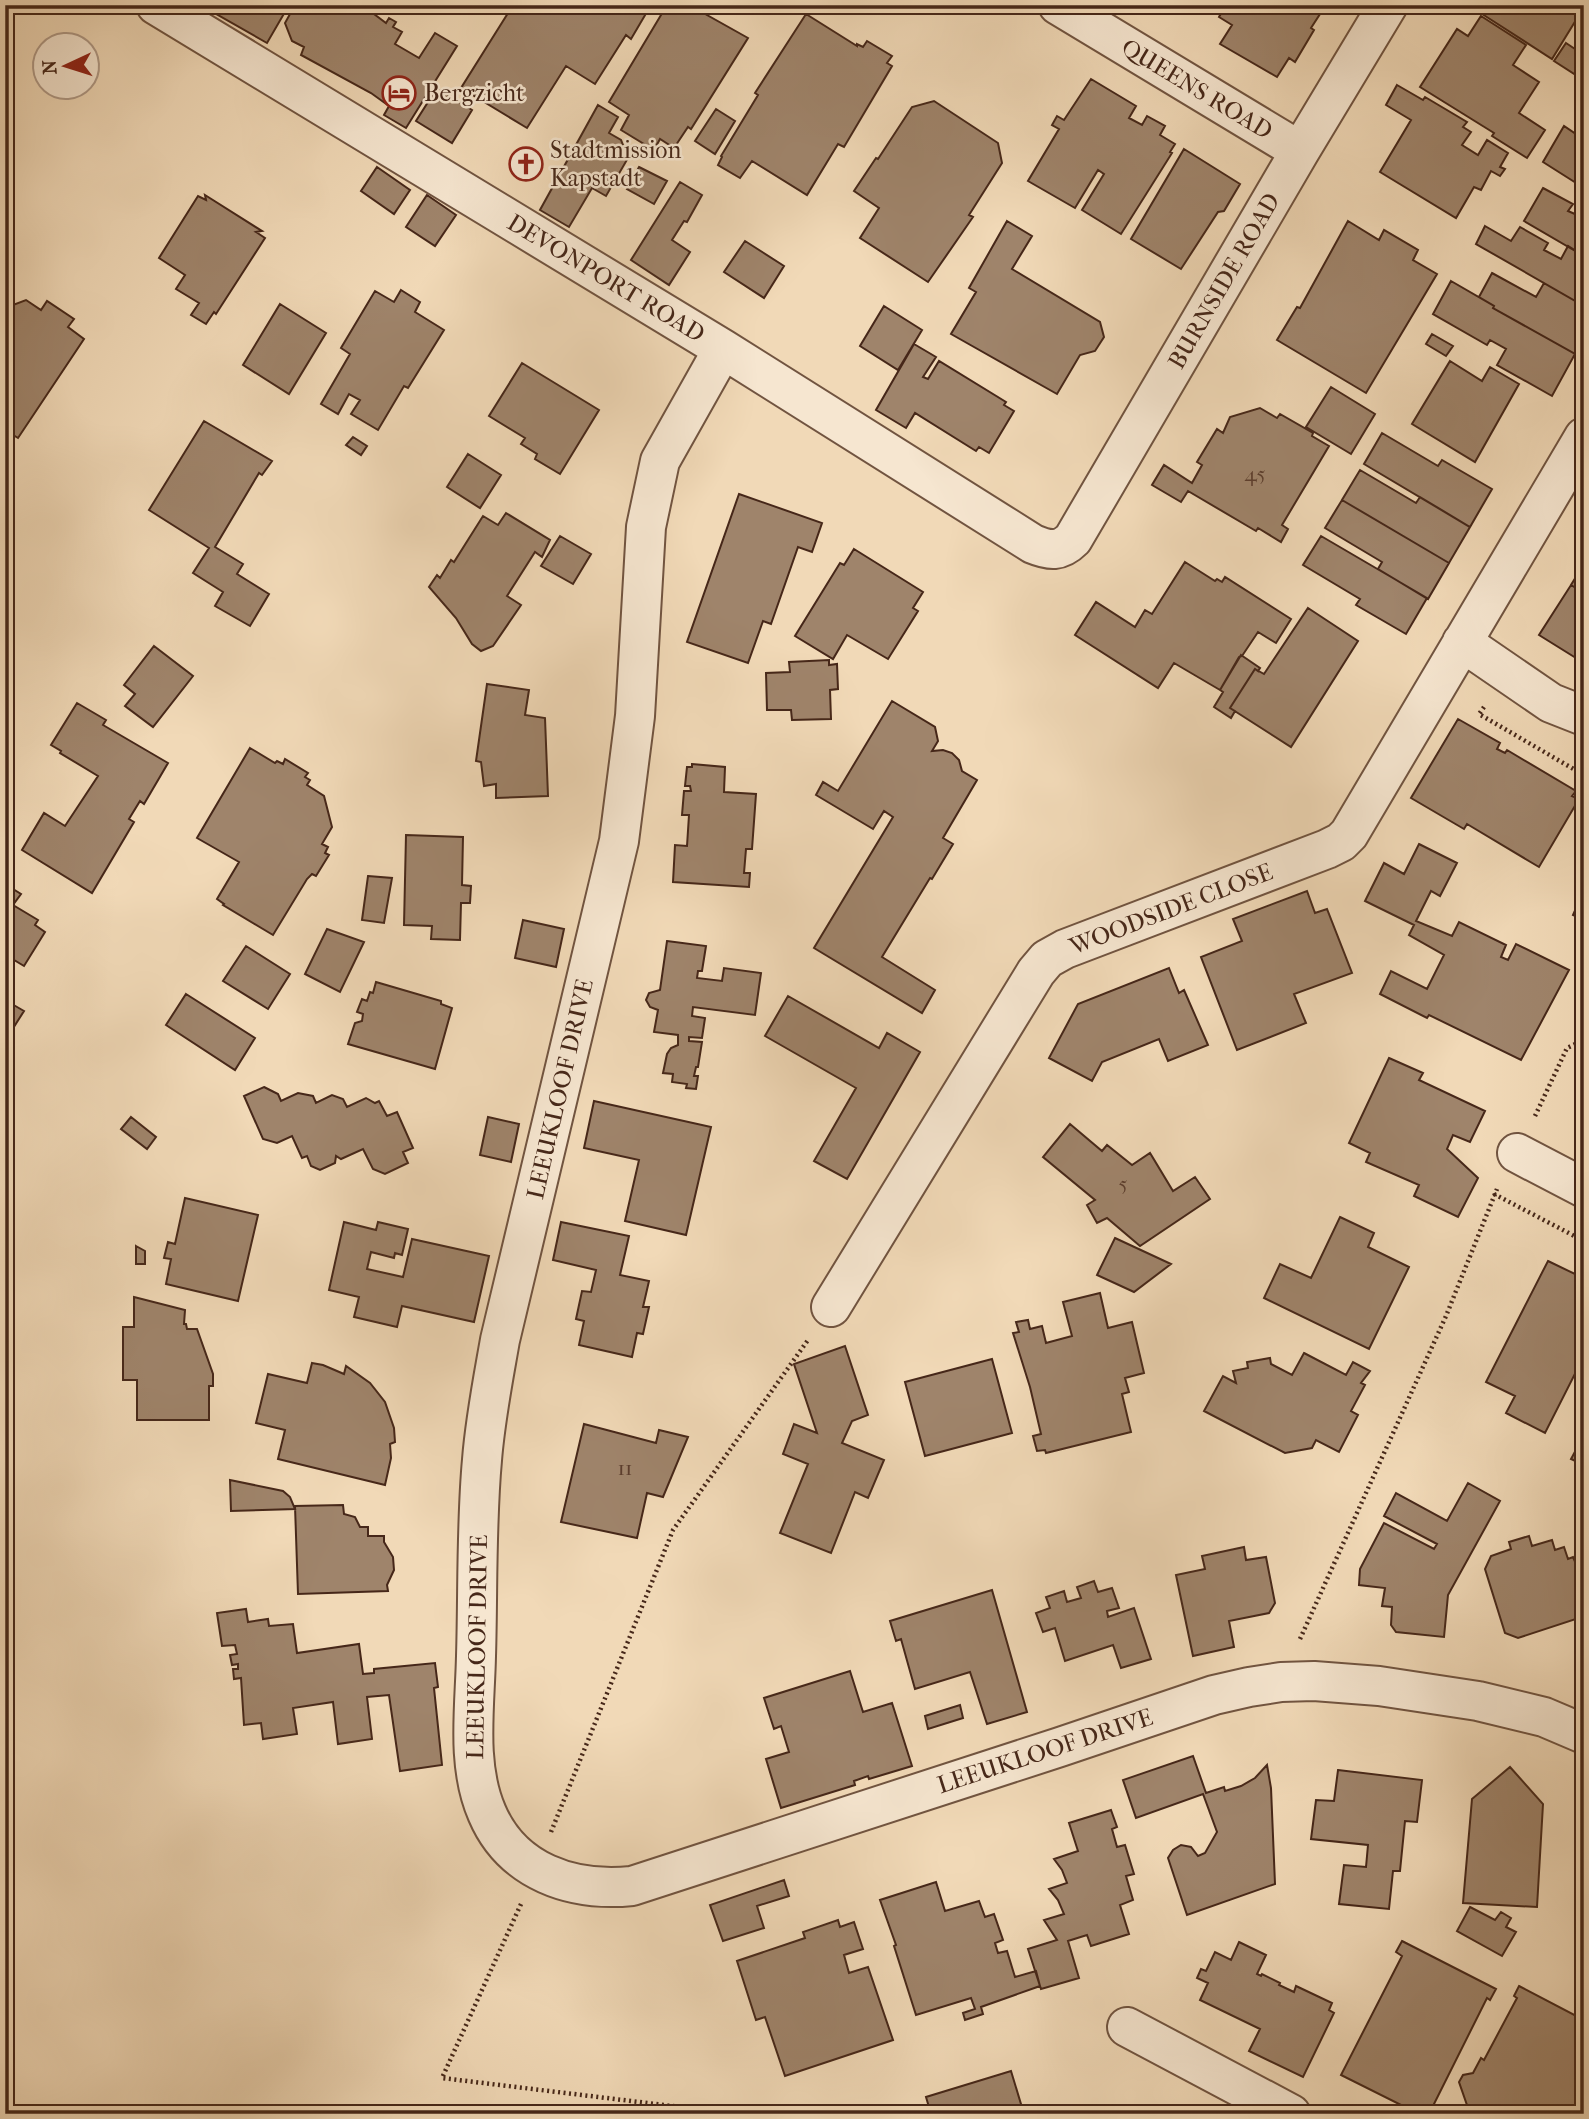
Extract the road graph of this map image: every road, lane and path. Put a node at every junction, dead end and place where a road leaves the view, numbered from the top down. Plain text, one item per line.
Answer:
1 (156, 5) edge
2 (1058, 5) edge
3 (1388, 5) edge
4 (1300, 151) junction
5 (723, 348) junction
6 (1584, 436) edge
7 (1055, 551) joint
8 (1462, 642) junction
9 (1479, 714) dead end
10 (1584, 716) edge
11 (1584, 771) edge
12 (1584, 1040) edge
13 (1517, 1153) junction
14 (1584, 1188) edge
15 (1494, 1194) junction
16 (1584, 1241) edge
17 (831, 1307) joint
18 (1281, 1682) junction
19 (1584, 1734) edge
20 (536, 1871) junction
21 (1127, 2027) dead end
22 (738, 2114) edge
23 (1291, 2114) edge

1 - 5 street, DEVONPORT ROAD
2 - 4 street, QUEENS ROAD
3 - 4 street, BURNSIDE ROAD
4 - 7 street, BURNSIDE ROAD
5 - 7 street, DEVONPORT ROAD
5 - 20 street, LEEUKLOOF DRIVE
6 - 8 street, WOODSIDE CLOSE
8 - 10 street
8 - 17 street, WOODSIDE CLOSE
9 - 11 path
12 - 13 path
13 - 14 street
13 - 15 path
15 - 16 path
15 - 18 path
17 - 20 path
18 - 19 street, LEEUKLOOF DRIVE
18 - 20 street, LEEUKLOOF DRIVE
20 - 22 path
21 - 23 street

